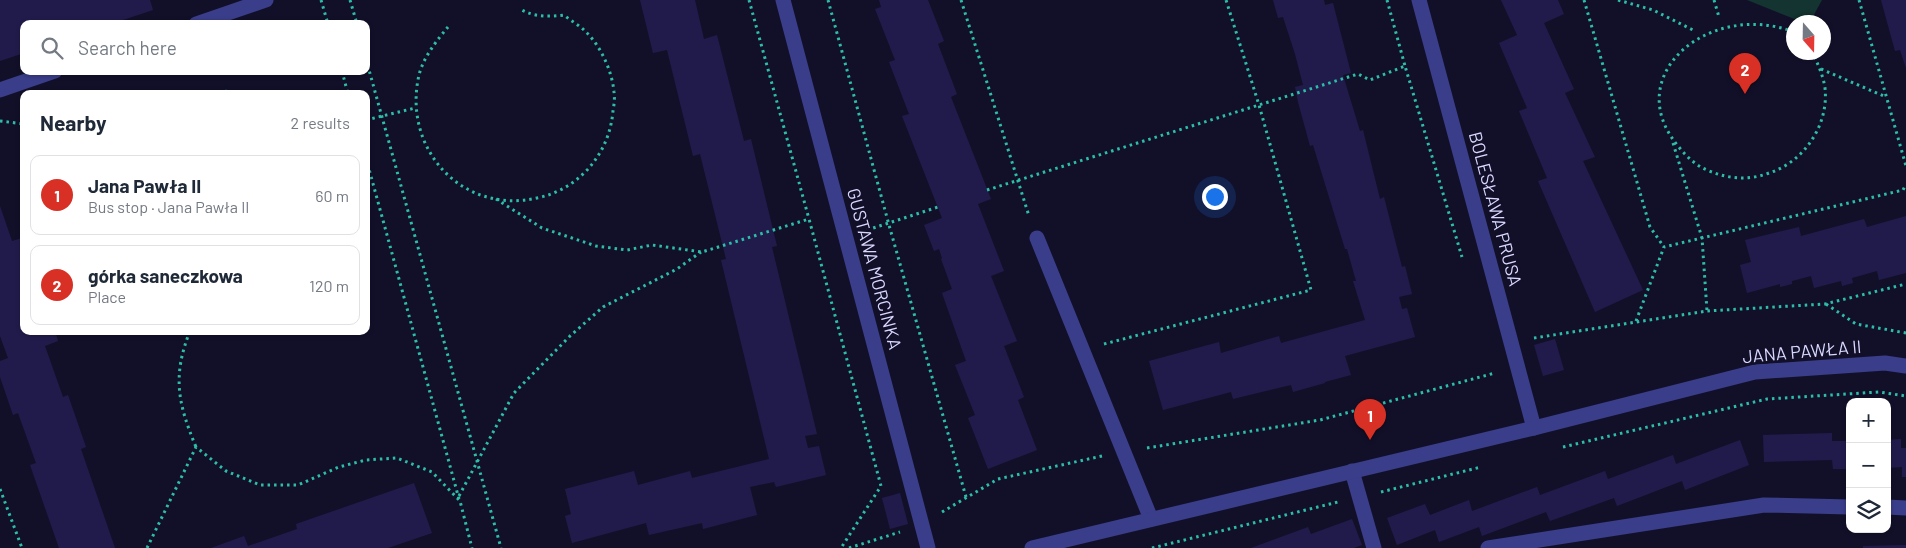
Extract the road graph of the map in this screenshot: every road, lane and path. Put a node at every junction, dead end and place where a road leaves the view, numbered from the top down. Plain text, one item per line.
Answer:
1 (266, 0) edge
2 (321, 0) edge
3 (350, 0) edge
4 (748, 0) edge
5 (783, 0) edge
6 (828, 0) edge
7 (961, 0) edge
8 (1226, 0) edge
9 (1387, 0) edge
10 (1419, 0) edge
11 (1584, 0) edge
12 (1618, 0) edge
13 (1714, 0) edge
14 (1859, 0) edge
15 (520, 9) dead end
16 (1726, 16) dead end
17 (1719, 17) junction
18 (208, 20) edge
19 (327, 20) edge
20 (356, 20) edge
21 (1712, 20) dead end
22 (1780, 23) dead end
23 (1699, 26) dead end
24 (448, 27) dead end
25 (1786, 27) edge
26 (1693, 30) junction
27 (1687, 36) dead end
28 (1670, 56) dead end
29 (1816, 60) edge
30 (1406, 66) junction
31 (1821, 70) junction
32 (370, 73) edge
33 (43, 75) edge
34 (343, 75) edge
35 (0, 90) edge
36 (347, 90) edge
37 (1886, 98) junction
38 (1259, 105) junction
39 (415, 108) junction
40 (382, 115) junction
41 (370, 119) edge
42 (0, 121) edge
43 (20, 124) edge
44 (1672, 140) junction
45 (1906, 166) edge
46 (370, 173) edge
47 (1017, 179) junction
48 (1906, 184) edge
49 (987, 190) dead end
50 (496, 199) junction
51 (938, 207) dead end
52 (809, 219) junction
53 (889, 224) junction
54 (846, 236) junction
55 (1037, 238) joint
56 (1702, 238) junction
57 (1664, 247) junction
58 (702, 252) junction
59 (1464, 265) dead end
60 (1906, 284) edge
61 (1825, 304) junction
62 (1707, 311) junction
63 (1636, 322) junction
64 (1906, 333) edge
65 (188, 335) edge
66 (1511, 344) junction
67 (1082, 350) junction
68 (1494, 365) dead end
69 (1906, 366) edge
70 (1906, 396) edge
71 (1534, 428) junction
72 (196, 447) junction
73 (1560, 448) dead end
74 (1124, 451) junction
75 (477, 461) junction
76 (1484, 466) dead end
77 (1352, 471) junction
78 (0, 489) edge
79 (458, 496) junction
80 (966, 497) junction
81 (1360, 497) junction
82 (460, 501) junction
83 (1846, 507) edge
84 (1891, 507) edge
85 (1906, 508) edge
86 (1151, 520) junction
87 (922, 525) junction
88 (22, 548) edge
89 (147, 548) edge
90 (472, 548) edge
91 (501, 548) edge
92 (841, 548) edge
93 (849, 548) edge
94 (928, 548) edge
95 (1032, 548) edge
96 (1152, 548) edge
97 (1374, 548) edge
98 (1488, 548) edge

1 - 18 street
2 - 19 path
3 - 20 path
4 - 52 path
5 - 54 street, GUSTAWA MORCINKA
6 - 53 path
7 - 47 path
8 - 38 path
9 - 30 path
10 - 66 street, BOLESŁAWA PRUSA
11 - 57 path
12 - 26 path
13 - 17 path
14 - 37 path
15 - 50 path
16 - 17 path
17 - 21 path
22 - 25 path
23 - 26 path
24 - 39 path
26 - 27 path
28 - 44 path
29 - 31 path
30 - 38 path
30 - 59 path
31 - 37 path
31 - 44 path
32 - 40 path
33 - 35 street
34 - 36 path
37 - 45 path
38 - 47 path
38 - 67 path
39 - 40 path
39 - 50 path
40 - 41 path
40 - 75 path
42 - 43 path
44 - 56 path
46 - 79 path
47 - 49 path
47 - 55 path
48 - 56 path
50 - 58 path
51 - 53 path
52 - 58 path
52 - 92 path
53 - 54 path
53 - 80 path
54 - 87 street, GUSTAWA MORCINKA
55 - 67 street
56 - 57 path
56 - 62 path
57 - 63 path
58 - 75 path
60 - 61 path
61 - 62 path
61 - 64 path
62 - 63 path
63 - 66 path
65 - 72 path
66 - 71 street, BOLESŁAWA PRUSA
67 - 74 street
68 - 74 path
69 - 71 street, JANA PAWŁA II
70 - 73 path
71 - 77 street, JANA PAWŁA II
72 - 82 path
72 - 89 path
74 - 80 path
74 - 86 street
75 - 79 path
75 - 91 path
76 - 81 path
77 - 81 street
77 - 86 street, JANA PAWŁA II
78 - 88 path
79 - 82 path
80 - 87 path
81 - 96 path
81 - 97 street
82 - 90 path
83 - 98 street
84 - 85 street
86 - 95 street, JANA PAWŁA II
87 - 93 path
87 - 94 street, GUSTAWA MORCINKA

